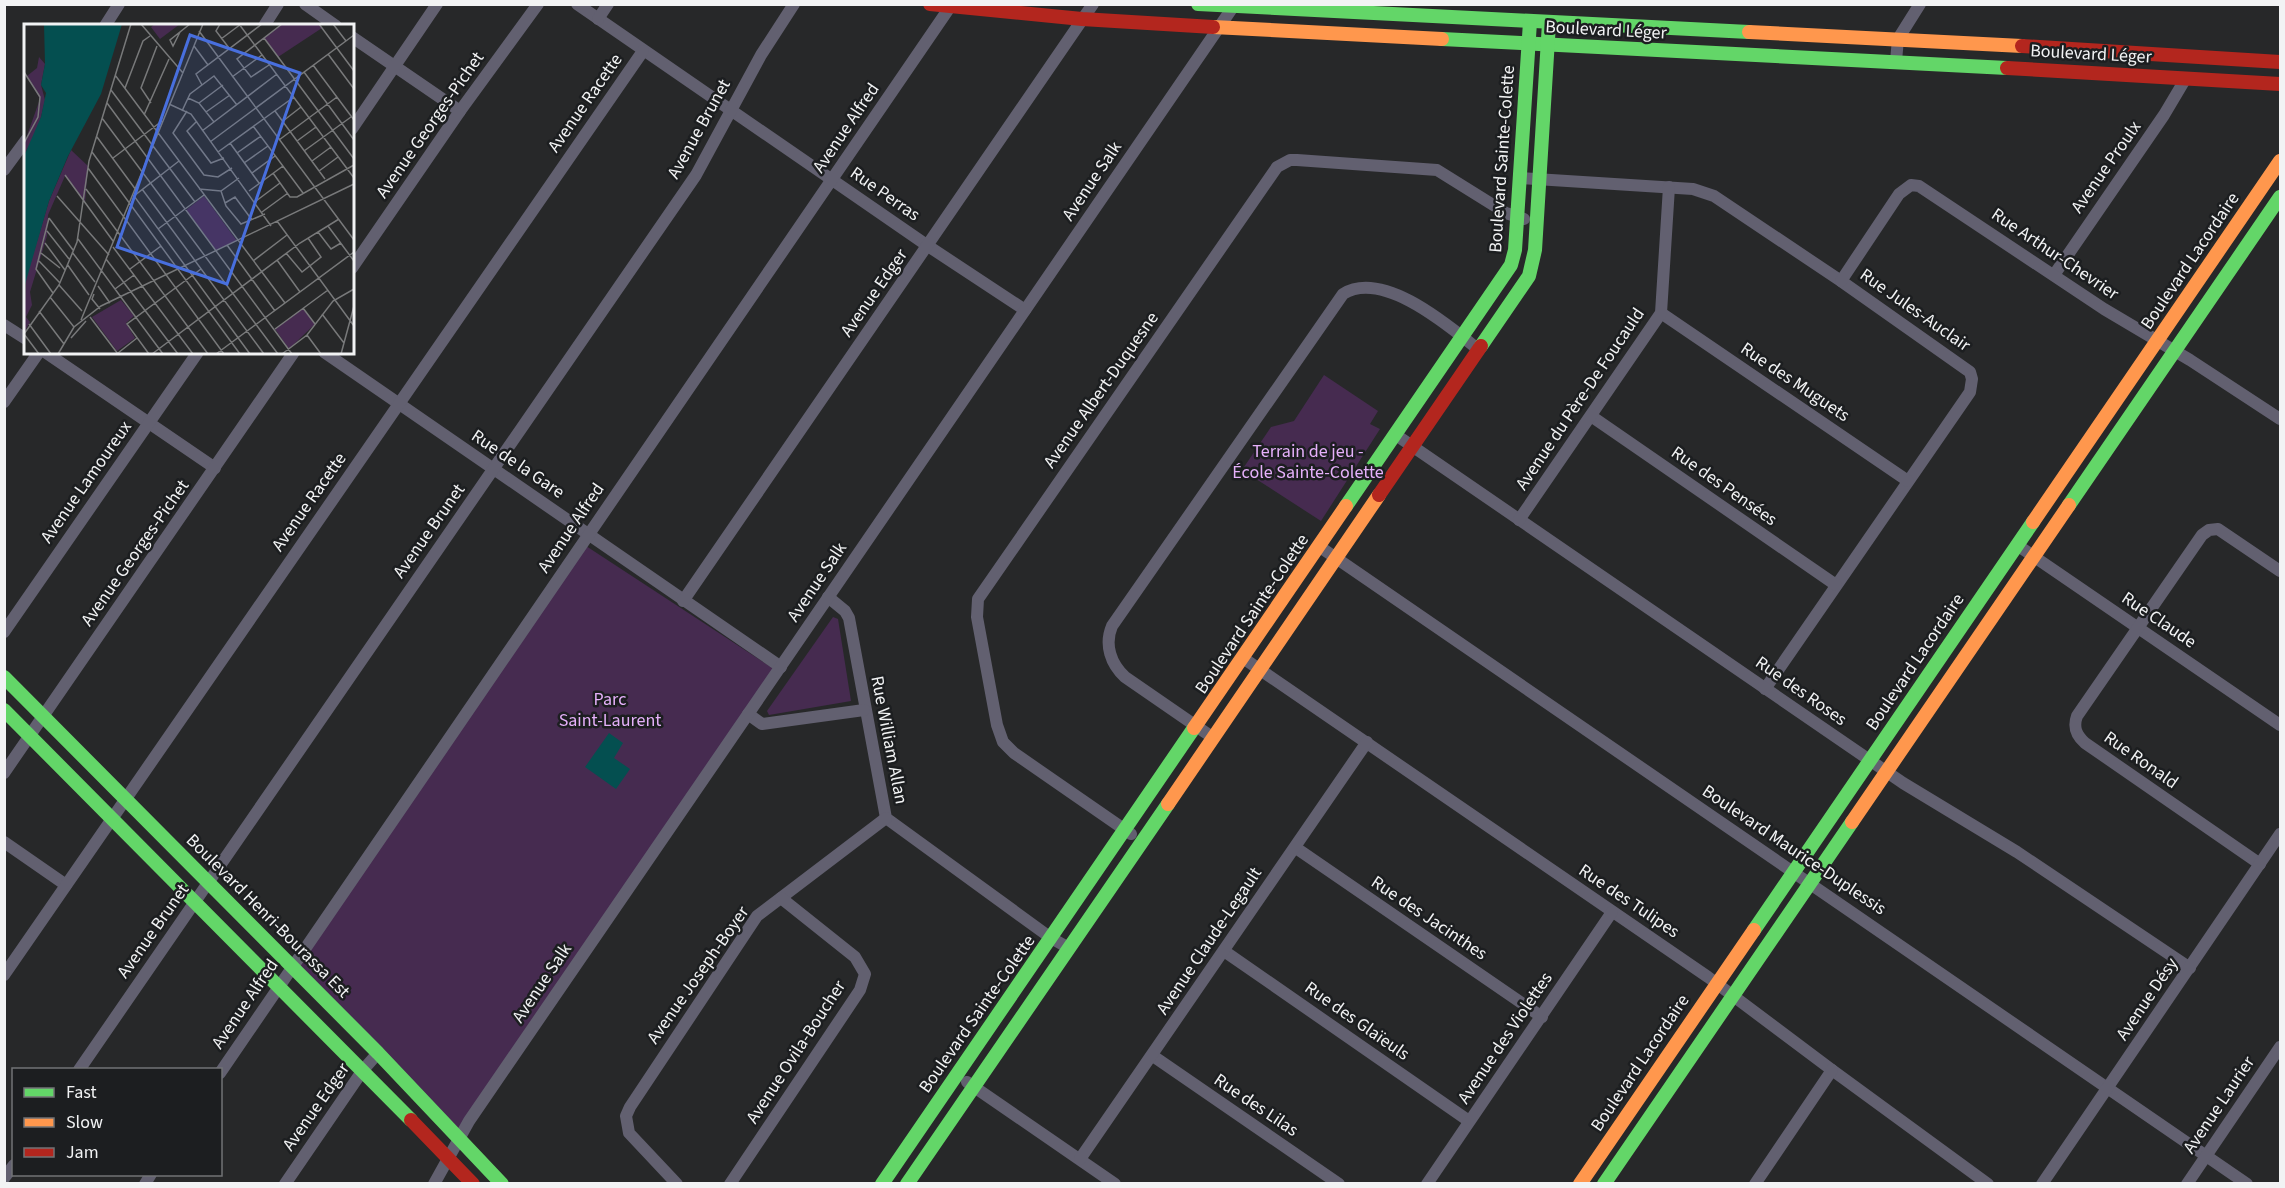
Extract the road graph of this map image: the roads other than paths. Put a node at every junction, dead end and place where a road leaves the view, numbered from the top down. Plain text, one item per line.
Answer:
1 (119, 4) edge
2 (278, 4) edge
3 (305, 4) edge
4 (437, 4) edge
5 (537, 4) edge
6 (577, 4) edge
7 (608, 4) edge
8 (794, 4) edge
9 (930, 4) edge
10 (1094, 4) edge
11 (1198, 4) edge
12 (1342, 4) edge
13 (1920, 4) edge
14 (951, 5) edge
15 (1234, 6) edge
16 (1354, 13) junction
17 (598, 19) junction
18 (1082, 19) junction
19 (1530, 22) junction
20 (1549, 23) junction
21 (106, 24) edge
22 (265, 24) edge
23 (333, 24) edge
24 (1220, 27) junction
25 (354, 38) edge
26 (1898, 39) junction
27 (1528, 44) junction
28 (1548, 45) junction
29 (643, 51) junction
30 (1896, 61) junction
31 (2280, 62) edge
32 (396, 66) junction
33 (2186, 78) junction
34 (2280, 84) edge
35 (731, 110) junction
36 (460, 111) junction
37 (354, 126) edge
38 (24, 143) edge
39 (2280, 161) edge
40 (4, 170) edge
41 (1520, 178) junction
42 (1540, 179) junction
43 (833, 180) junction
44 (1669, 187) junction
45 (2280, 197) edge
46 (1518, 219) junction
47 (1537, 221) junction
48 (928, 246) junction
49 (354, 265) edge
50 (2054, 275) junction
51 (1840, 281) junction
52 (1025, 310) junction
53 (1661, 313) junction
54 (4, 325) edge
55 (1463, 337) junction
56 (24, 338) edge
57 (2157, 341) junction
58 (1479, 350) junction
59 (2175, 351) junction
60 (38, 354) edge
61 (48, 354) edge
62 (197, 354) edge
63 (293, 354) edge
64 (327, 354) edge
65 (4, 402) edge
66 (398, 404) junction
67 (1591, 416) junction
68 (2280, 418) edge
69 (149, 423) junction
70 (1396, 435) junction
71 (1412, 446) junction
72 (215, 468) junction
73 (494, 470) junction
74 (1908, 481) junction
75 (1519, 520) junction
76 (589, 533) junction
77 (2017, 544) junction
78 (1320, 547) junction
79 (2034, 556) junction
80 (1335, 558) junction
81 (2280, 571) edge
82 (1836, 585) junction
83 (828, 597) junction
84 (683, 601) junction
85 (2137, 627) junction
86 (4, 632) edge
87 (1243, 658) junction
88 (781, 667) junction
89 (1260, 669) junction
90 (4, 677) edge
91 (1766, 689) junction
92 (4, 710) edge
93 (864, 710) junction
94 (748, 714) junction
95 (44, 716) junction
96 (2280, 725) edge
97 (1197, 726) junction
98 (31, 736) junction
99 (1212, 737) junction
100 (1367, 742) junction
101 (1870, 760) junction
102 (1887, 772) junction
103 (4, 773) edge
104 (126, 798) junction
105 (113, 818) junction
106 (886, 818) junction
107 (1125, 830) junction
108 (2280, 834) edge
109 (4, 842) edge
110 (1142, 842) junction
111 (1296, 848) junction
112 (2260, 864) junction
113 (1794, 872) junction
114 (209, 882) junction
115 (1811, 883) junction
116 (66, 885) junction
117 (781, 898) junction
118 (195, 902) junction
119 (1612, 912) junction
120 (1051, 938) junction
121 (1069, 948) junction
122 (1224, 951) junction
123 (292, 966) junction
124 (2190, 968) junction
125 (4, 975) edge
126 (1717, 983) junction
127 (279, 986) junction
128 (1734, 995) junction
129 (1542, 1017) junction
130 (2280, 1047) edge
131 (378, 1053) junction
132 (1153, 1056) junction
133 (81, 1068) edge
134 (222, 1070) edge
135 (363, 1070) junction
136 (1832, 1070) junction
137 (957, 1075) junction
138 (974, 1086) junction
139 (2108, 1088) junction
140 (1469, 1121) junction
141 (459, 1140) junction
142 (2207, 1155) junction
143 (449, 1158) junction
144 (1080, 1159) junction
145 (886, 1182) edge
146 (1760, 1182) edge
147 (285, 1184) edge
148 (434, 1184) edge
149 (473, 1184) edge
150 (502, 1184) edge
151 (677, 1184) edge
152 (730, 1184) edge
153 (907, 1184) edge
154 (1115, 1184) edge
155 (1339, 1184) edge
156 (1427, 1184) edge
157 (1580, 1184) edge
158 (1604, 1184) edge
159 (1988, 1184) edge
160 (2043, 1184) edge
161 (2187, 1184) edge
162 (2247, 1184) edge

1 - 21 street
2 - 22 street
3 - 23 street
4 - 32 street
5 - 36 street, Avenue Georges-Pichet
6 - 17 street, Rue Perras
7 - 17 street
8 - 35 street, Avenue Brunet
9 - 14 main road, Boulevard Léger
10 - 18 street, Avenue Edger
11 - 15 main road, Boulevard Léger
12 - 16 street
13 - 26 street
14 - 18 main road, Boulevard Léger
14 - 43 street, Avenue Alfred
15 - 16 main road, Boulevard Léger
15 - 24 street, Avenue Salk
16 - 19 main road, Boulevard Léger
17 - 29 street, Rue Perras
18 - 24 main road, Boulevard Léger
18 - 48 street, Avenue Edger
19 - 20 main road, Boulevard Léger
19 - 27 main road, Boulevard Sainte-Colette
20 - 26 main road, Boulevard Léger
20 - 28 main road, Boulevard Sainte-Colette
24 - 27 main road, Boulevard Léger
24 - 52 street, Avenue Salk
25 - 32 street
26 - 30 street
26 - 31 main road, Boulevard Léger
27 - 28 main road, Boulevard Léger
27 - 41 main road, Boulevard Sainte-Colette
28 - 30 main road, Boulevard Léger
28 - 42 main road, Boulevard Sainte-Colette
29 - 35 street, Rue Perras
29 - 66 street, Avenue Racette
30 - 33 main road, Boulevard Léger
32 - 36 street
32 - 37 street
33 - 34 main road, Boulevard Léger
33 - 50 street, Avenue Proulx
35 - 43 street, Rue Perras
35 - 73 street, Avenue Brunet
36 - 49 street, Avenue Georges-Pichet
38 - 40 street
39 - 57 main road, Boulevard Lacordaire
41 - 42 street, Rue Jules-Auclair
41 - 46 main road, Boulevard Sainte-Colette
42 - 44 street, Rue Jules-Auclair
42 - 47 main road, Boulevard Sainte-Colette
43 - 48 street, Rue Perras
43 - 76 street, Avenue Alfred
44 - 51 street, Rue Jules-Auclair
44 - 53 street, Avenue du Père-De Foucauld
45 - 59 main road
46 - 47 street, Avenue Albert-Duquesne
46 - 55 main road, Boulevard Sainte-Colette
46 - 107 street, Avenue Albert-Duquesne
47 - 58 main road, Boulevard Sainte-Colette
48 - 52 street, Rue Perras
48 - 84 street, Avenue Edger
50 - 51 street, Rue Arthur-Chevrier
50 - 57 street, Rue Arthur-Chevrier
51 - 74 street, Rue Jules-Auclair
52 - 83 street, Avenue Salk
53 - 67 street, Avenue du Père-De Foucauld
53 - 74 street, Rue des Muguets
54 - 56 street
55 - 58 street
55 - 70 main road, Boulevard Sainte-Colette
55 - 97 street
57 - 59 street, Rue Arthur-Chevrier
57 - 77 main road, Boulevard Lacordaire
58 - 71 main road, Boulevard Sainte-Colette
59 - 68 street, Rue Arthur-Chevrier
59 - 79 main road
60 - 65 street
61 - 69 street
62 - 69 street, Avenue Lamoureux
63 - 72 street, Avenue Georges-Pichet
64 - 66 street, Rue de la Gare
66 - 73 street, Rue de la Gare
66 - 104 street, Avenue Racette
67 - 75 street, Avenue du Père-De Foucauld
67 - 82 street, Rue des Pensées
69 - 72 street
69 - 86 street, Avenue Lamoureux
70 - 71 street, Rue des Roses
70 - 78 main road, Boulevard Sainte-Colette
71 - 75 street, Rue des Roses
71 - 80 main road, Boulevard Sainte-Colette
72 - 95 street, Avenue Georges-Pichet
73 - 76 street, Rue de la Gare
73 - 114 street, Avenue Brunet
74 - 82 street, Rue Jules-Auclair
75 - 91 street, Rue des Roses
76 - 84 street, Rue de la Gare
76 - 123 street, Avenue Alfred
77 - 79 street, Rue Claude
77 - 101 main road, Boulevard Lacordaire
78 - 80 street, Boulevard Maurice-Duplessis
78 - 87 main road, Boulevard Sainte-Colette
79 - 85 street, Rue Claude
79 - 102 main road
80 - 89 main road, Boulevard Sainte-Colette
80 - 113 street, Boulevard Maurice-Duplessis
81 - 85 street, Rue Ronald
82 - 91 street, Rue Jules-Auclair
83 - 88 street, Avenue Salk
83 - 93 street, Rue William Allan
84 - 88 street, Rue de la Gare
85 - 96 street, Rue Claude
85 - 112 street, Rue Ronald
87 - 89 street, Rue des Tulipes
87 - 97 main road, Boulevard Sainte-Colette
88 - 94 street, Avenue Salk
89 - 99 main road, Boulevard Sainte-Colette
89 - 100 street, Rue des Tulipes
90 - 95 main road, Boulevard Henri-Bourassa Est
91 - 101 street, Rue des Roses
92 - 98 main road
93 - 94 street
93 - 106 street, Rue William Allan
94 - 141 street, Avenue Salk
95 - 98 street, Avenue Georges-Pichet
95 - 104 main road, Boulevard Henri-Bourassa Est
97 - 99 street
97 - 107 main road, Boulevard Sainte-Colette
98 - 103 street, Avenue Georges-Pichet
98 - 105 main road
99 - 110 main road, Boulevard Sainte-Colette
100 - 111 street, Avenue Claude-Legault
100 - 119 street, Rue des Tulipes
101 - 102 street, Rue des Roses
101 - 113 main road, Boulevard Lacordaire
102 - 115 main road
102 - 124 street, Rue des Roses
104 - 105 street, Avenue Racette
104 - 114 main road, Boulevard Henri-Bourassa Est
105 - 116 street, Avenue Racette
105 - 118 main road
106 - 117 street, Avenue Joseph-Boyer
106 - 120 street, Rue William Allan
107 - 110 street, Avenue Albert-Duquesne
107 - 120 main road, Boulevard Sainte-Colette
108 - 112 street, Avenue Désy
109 - 116 street
110 - 121 main road, Boulevard Sainte-Colette
111 - 122 street, Avenue Claude-Legault
111 - 129 street, Rue des Jacinthes
112 - 124 street, Avenue Désy
113 - 115 street, Boulevard Maurice-Duplessis
113 - 126 main road, Boulevard Lacordaire
114 - 118 street, Avenue Brunet
114 - 123 main road, Boulevard Henri-Bourassa Est
115 - 128 main road
115 - 139 street, Boulevard Maurice-Duplessis
116 - 125 street, Avenue Racette
117 - 151 street, Avenue Joseph-Boyer
117 - 152 street, Avenue Ovila-Boucher
118 - 127 main road
118 - 133 street, Avenue Brunet
119 - 126 street, Rue des Tulipes
119 - 129 street, Avenue des Violettes
120 - 121 street, Rue William Allan
120 - 137 main road, Boulevard Sainte-Colette
121 - 138 main road, Boulevard Sainte-Colette
122 - 132 street, Avenue Claude-Legault
122 - 140 street, Rue des Glaïeuls
123 - 127 street, Avenue Alfred
123 - 131 main road, Boulevard Henri-Bourassa Est
124 - 139 street, Avenue Désy
126 - 128 street, Rue des Tulipes
126 - 157 main road, Boulevard Lacordaire
127 - 134 street, Avenue Alfred
127 - 135 main road
128 - 136 street, Rue des Tulipes
128 - 158 main road
129 - 140 street, Avenue des Violettes
130 - 142 street, Avenue Laurier
131 - 135 street, Avenue Edger
131 - 141 main road, Boulevard Henri-Bourassa Est
132 - 144 street, Avenue Claude-Legault
132 - 155 street, Rue des Lilas
135 - 143 main road
135 - 147 street, Avenue Edger
136 - 146 street
136 - 159 street, Rue des Tulipes
137 - 138 street
137 - 145 main road, Boulevard Sainte-Colette
138 - 144 street
138 - 153 main road, Boulevard Sainte-Colette
139 - 142 street, Boulevard Maurice-Duplessis
139 - 160 street, Avenue Désy
140 - 156 street, Avenue des Violettes
141 - 143 street, Avenue Salk
141 - 150 main road, Boulevard Henri-Bourassa Est
142 - 161 street, Avenue Laurier
142 - 162 street, Boulevard Maurice-Duplessis
143 - 148 street, Avenue Salk
143 - 149 main road
144 - 154 street

